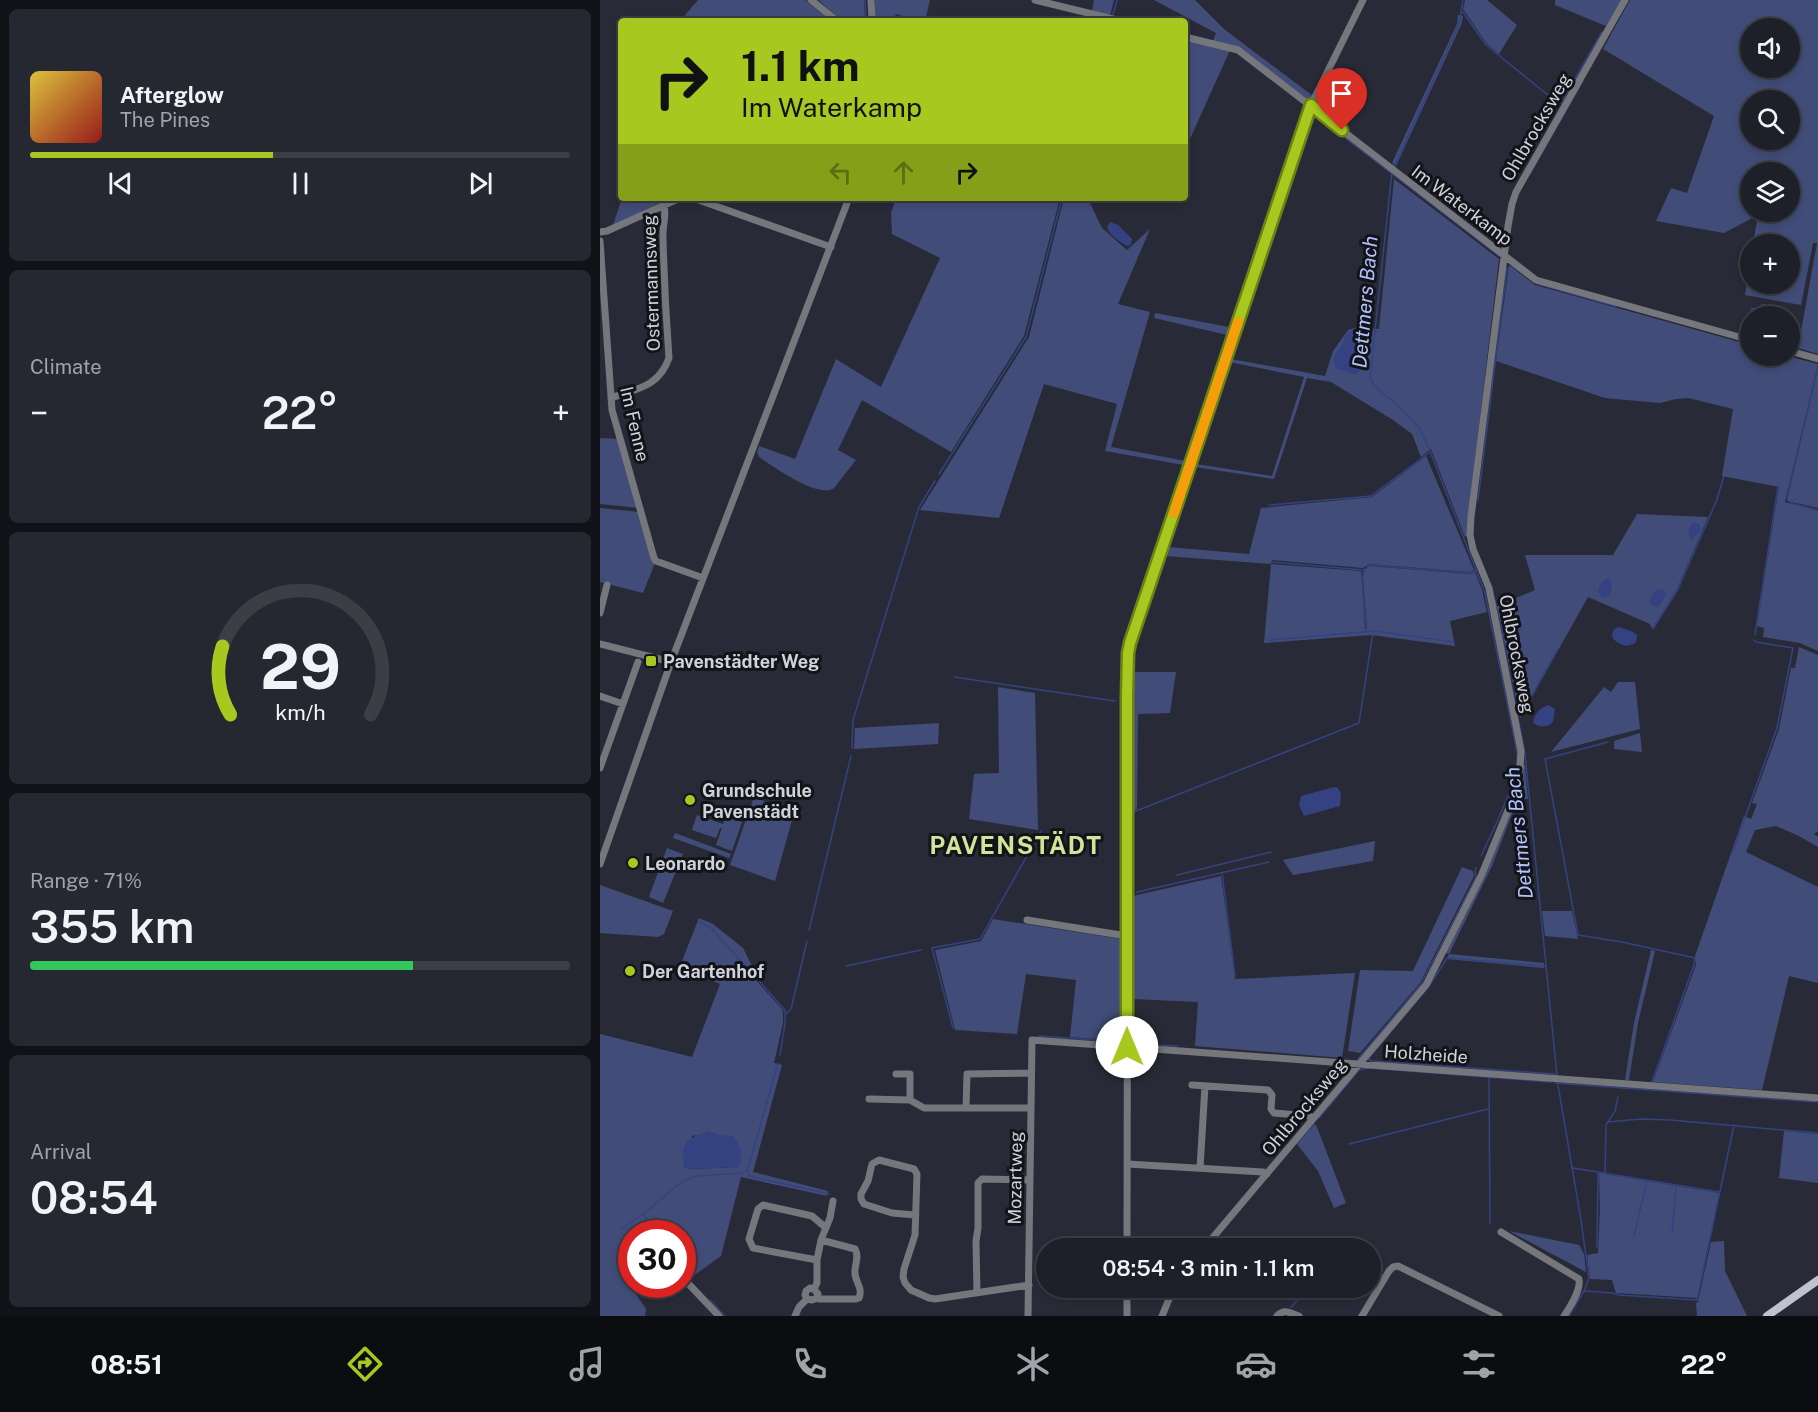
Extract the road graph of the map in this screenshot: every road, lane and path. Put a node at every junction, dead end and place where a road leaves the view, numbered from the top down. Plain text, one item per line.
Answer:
1 (811, 0) edge
2 (871, 0) edge
3 (1035, 0) edge
4 (1363, 0) edge
5 (1625, 0) edge
6 (833, 18) edge
7 (872, 18) edge
8 (1109, 18) edge
9 (1188, 38) edge
10 (1311, 105) junction
11 (674, 201) edge
12 (701, 201) edge
13 (848, 201) edge
14 (664, 206) junction
15 (600, 232) edge
16 (600, 241) edge
17 (831, 247) junction
18 (1504, 256) junction
19 (1740, 337) edge
20 (1800, 354) edge
21 (1818, 359) edge
22 (611, 398) junction
23 (703, 578) junction
24 (608, 585) dead end
25 (600, 613) edge
26 (600, 644) edge
27 (638, 662) dead end
28 (671, 662) junction
29 (600, 696) edge
30 (623, 704) junction
31 (600, 768) edge
32 (600, 864) edge
33 (1027, 921) dead end
34 (1127, 936) junction
35 (1032, 1040) joint
36 (1127, 1047) junction
37 (1359, 1064) junction
38 (896, 1074) dead end
39 (1031, 1074) junction
40 (1192, 1085) dead end
41 (1205, 1086) junction
42 (1818, 1098) edge
43 (869, 1099) dead end
44 (910, 1100) junction
45 (966, 1108) junction
46 (1031, 1108) junction
47 (1313, 1119) junction
48 (1127, 1164) junction
49 (1200, 1168) junction
50 (1267, 1174) junction
51 (1030, 1180) junction
52 (833, 1201) dead end
53 (915, 1215) junction
54 (825, 1227) junction
55 (1501, 1232) dead end
56 (1127, 1238) edge
57 (1213, 1238) edge
58 (821, 1240) junction
59 (817, 1260) junction
60 (1818, 1280) edge
61 (1029, 1285) junction
62 (814, 1289) junction
63 (696, 1292) edge
64 (977, 1293) junction
65 (817, 1298) junction
66 (1127, 1298) edge
67 (1169, 1298) edge
68 (807, 1299) junction
69 (719, 1316) edge
70 (795, 1316) edge
71 (1028, 1316) edge
72 (1127, 1316) edge
73 (1162, 1316) edge
74 (1277, 1316) edge
75 (1299, 1316) edge
76 (1362, 1316) edge
77 (1499, 1316) edge
78 (1564, 1316) edge
79 (1767, 1316) edge

1 - 6 street
2 - 7 street
3 - 8 street
4 - 10 street
5 - 18 street, Ohlbrocksweg
9 - 10 street, Im Waterkamp
10 - 18 street, Im Waterkamp
10 - 34 street
11 - 14 street, Ostermannsweg
12 - 17 street
13 - 17 street
14 - 15 street, Ostermannsweg
14 - 22 street, Ostermannsweg
16 - 22 street, Im Fenne
17 - 23 street
18 - 19 street, Im Waterkamp
18 - 37 street, Ohlbrocksweg
20 - 21 street
22 - 23 street, Im Fenne
23 - 28 street
24 - 25 street
26 - 28 street
27 - 30 street
28 - 32 street
29 - 30 street
30 - 31 street
33 - 34 street
34 - 36 street
35 - 36 street, Holzheide
35 - 39 street, Mozartweg
36 - 37 street, Holzheide
36 - 48 street
37 - 42 street, Holzheide
37 - 47 street, Ohlbrocksweg
38 - 44 street
39 - 45 street
39 - 46 street, Mozartweg
40 - 41 street
41 - 47 street
41 - 49 street
43 - 44 street
44 - 45 street
45 - 46 street
46 - 51 street, Mozartweg
47 - 50 street, Ohlbrocksweg
48 - 49 street
48 - 56 street
49 - 50 street
50 - 57 street, Ohlbrocksweg
51 - 61 street, Mozartweg
51 - 64 street
52 - 54 street
53 - 53 street
53 - 64 street
54 - 58 street
54 - 59 street
55 - 78 street
58 - 59 street
58 - 65 street
59 - 62 street
60 - 79 main road
61 - 64 street
61 - 71 street, Mozartweg
62 - 65 street
62 - 68 street
63 - 69 street
65 - 68 street
66 - 72 street
67 - 73 street
68 - 70 street
74 - 75 street
76 - 77 street

